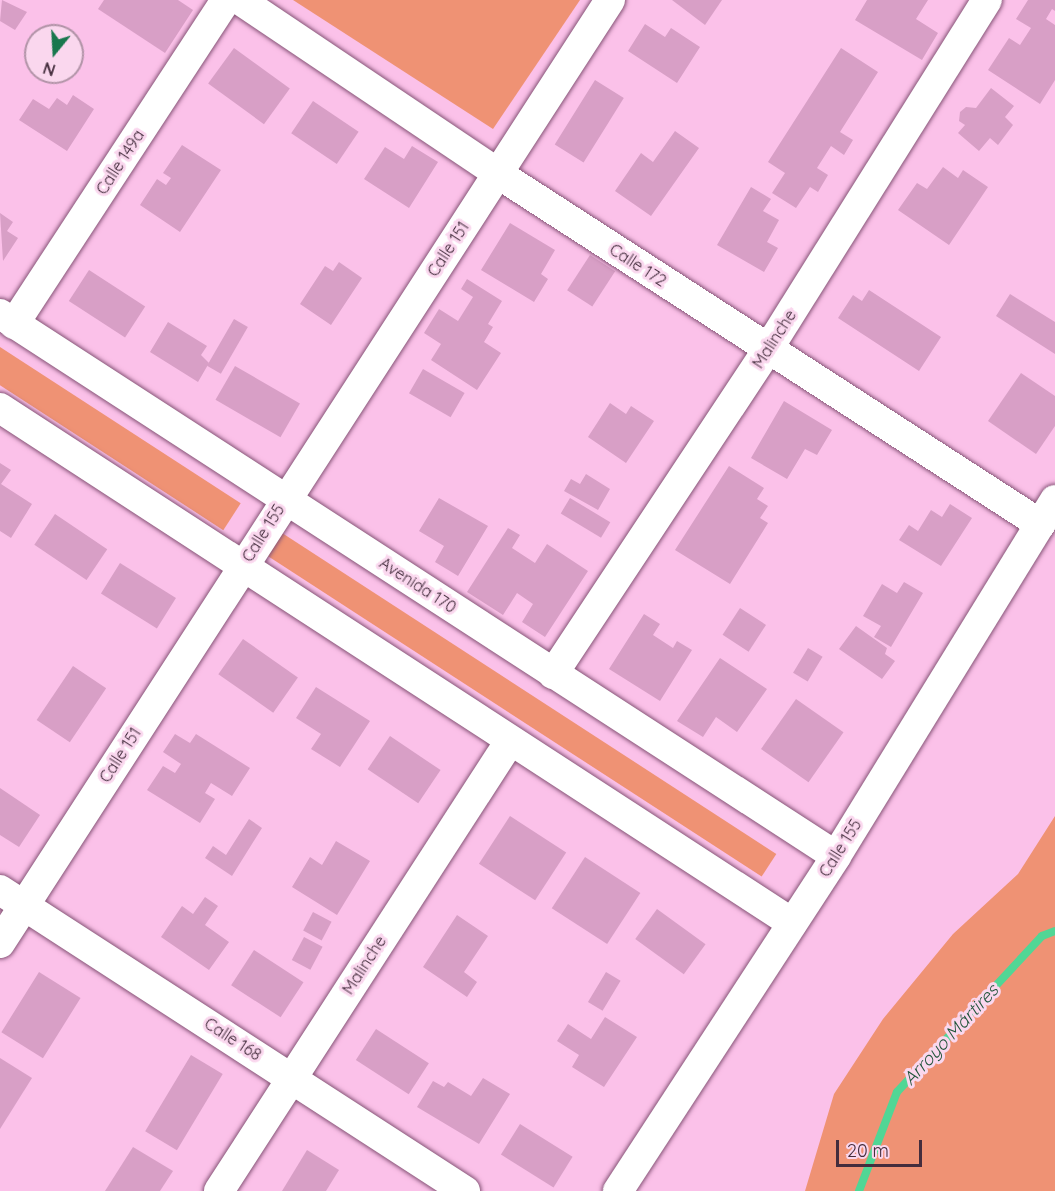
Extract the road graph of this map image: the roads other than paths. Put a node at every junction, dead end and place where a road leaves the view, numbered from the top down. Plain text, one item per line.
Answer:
1 (226, 0) edge
2 (240, 0) edge
3 (610, 0) edge
4 (987, 0) edge
5 (497, 173) junction
6 (7, 319) edge
7 (768, 349) junction
8 (0, 408) edge
9 (285, 498) junction
10 (1047, 512) edge
11 (241, 568) junction
12 (553, 675) junction
13 (510, 741) junction
14 (836, 856) junction
15 (12, 897) edge
16 (792, 923) junction
17 (0, 943) edge
18 (291, 1077) junction
19 (219, 1191) edge
20 (465, 1191) edge
21 (618, 1191) edge

1 - 6 street, Calle 149a
2 - 5 street, Calle 172
3 - 5 street, Calle 151
4 - 7 street, Malinche
5 - 7 street, Calle 172
5 - 9 street, Calle 151
6 - 9 street, Avenida 170
7 - 10 street, Calle 172
7 - 12 street, Malinche
8 - 11 street
9 - 11 street, Calle 155
9 - 12 street, Avenida 170
10 - 14 street, Calle 155
11 - 13 street
11 - 15 street, Calle 151
12 - 14 street, Avenida 170
13 - 16 street
13 - 18 street, Malinche
14 - 16 street, Calle 155
15 - 17 street, Calle 151
15 - 18 street, Calle 168
16 - 21 street, Calle 155
18 - 19 street, Malinche
18 - 20 street, Calle 168

